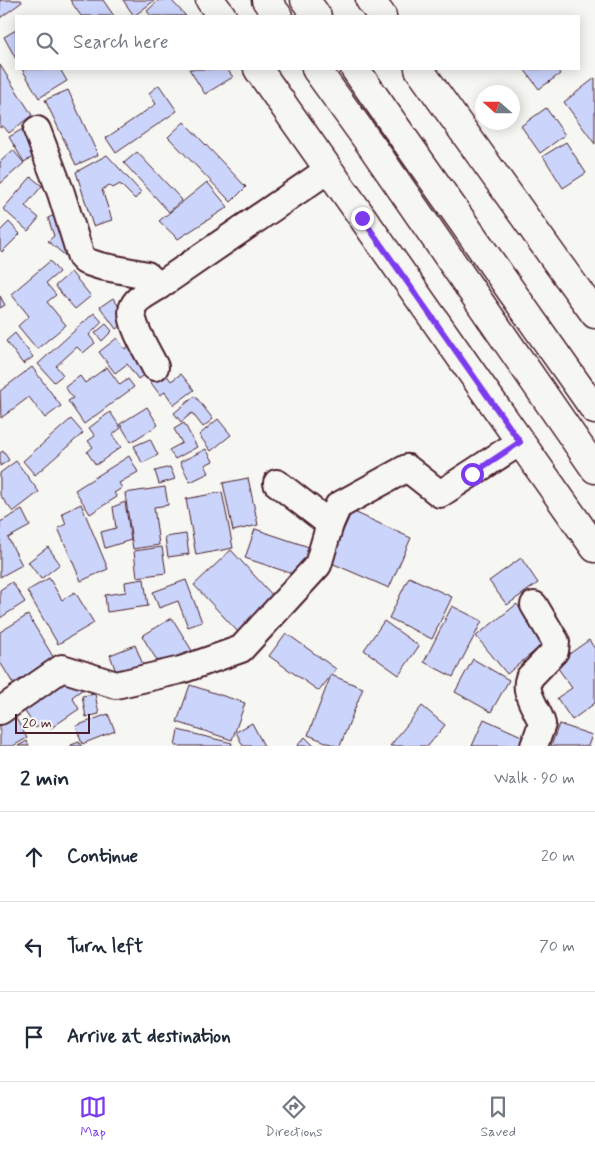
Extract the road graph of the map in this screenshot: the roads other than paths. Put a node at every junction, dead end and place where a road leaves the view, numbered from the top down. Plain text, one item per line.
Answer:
1 (210, 0) edge
2 (266, 0) edge
3 (305, 0) edge
4 (370, 0) edge
5 (221, 15) edge
6 (277, 15) edge
7 (316, 15) edge
8 (381, 15) edge
9 (259, 70) edge
10 (317, 70) edge
11 (356, 70) edge
12 (421, 70) edge
13 (37, 130) dead end
14 (328, 170) junction
15 (159, 286) junction
16 (595, 314) edge
17 (155, 367) dead end
18 (595, 410) edge
19 (520, 442) junction
20 (595, 469) edge
21 (277, 483) dead end
22 (330, 524) junction
23 (595, 548) edge
24 (534, 605) dead end
25 (0, 712) edge
26 (534, 746) edge

1 - 5 main road
2 - 6 main road
3 - 7 main road
4 - 8 main road
9 - 14 main road
10 - 20 main road
11 - 18 main road
12 - 16 main road
13 - 15 street
14 - 15 street
14 - 19 main road
15 - 17 street
19 - 22 street
19 - 23 main road
21 - 22 street
22 - 25 street
24 - 26 street

